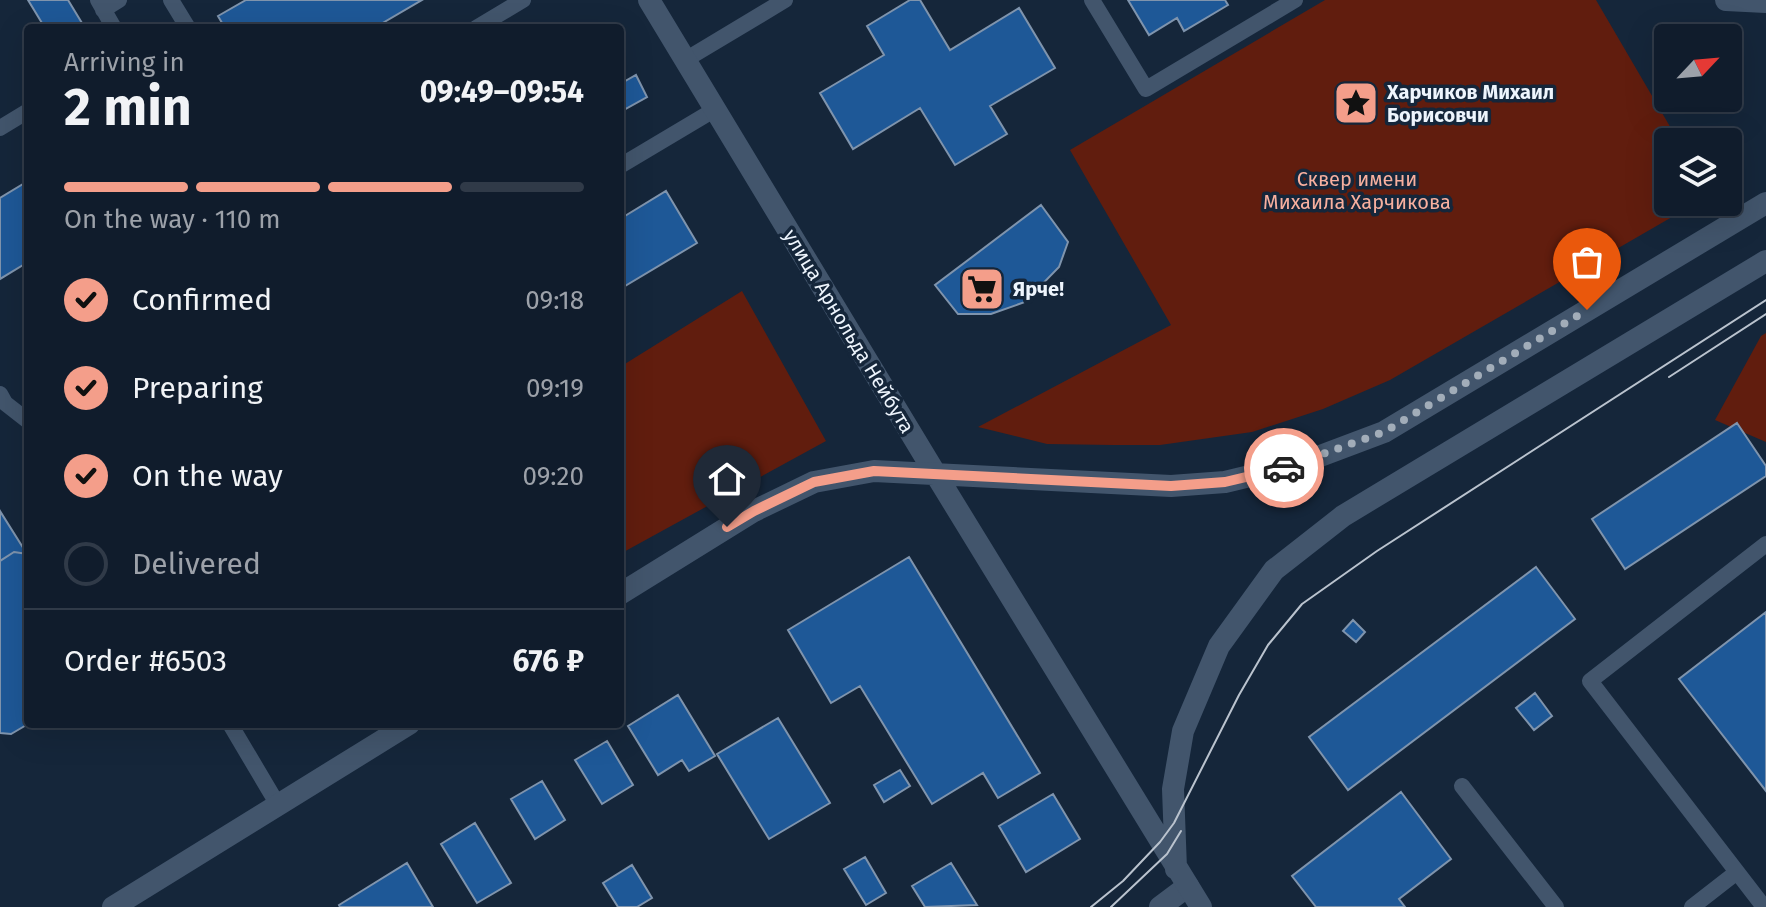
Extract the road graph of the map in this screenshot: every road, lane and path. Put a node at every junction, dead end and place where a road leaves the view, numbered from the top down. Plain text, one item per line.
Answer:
1 (119, 0) edge
2 (171, 0) edge
3 (523, 0) edge
4 (649, 0) edge
5 (785, 0) edge
6 (1092, 0) edge
7 (1295, 0) edge
8 (1726, 0) edge
9 (1766, 2) edge
10 (100, 5) edge
11 (112, 24) edge
12 (186, 24) edge
13 (483, 24) edge
14 (685, 60) junction
15 (714, 110) junction
16 (24, 113) edge
17 (0, 128) edge
18 (624, 164) edge
19 (1766, 203) edge
20 (1766, 261) edge
21 (2, 401) edge
22 (24, 418) edge
23 (935, 473) junction
24 (1766, 544) edge
25 (624, 592) edge
26 (232, 728) edge
27 (403, 728) edge
28 (1462, 786) dead end
29 (278, 805) junction
30 (1737, 872) junction
31 (1182, 878) junction
32 (113, 907) edge
33 (1160, 907) edge
34 (1201, 907) edge
35 (1556, 907) edge
36 (1692, 907) edge
37 (1764, 907) edge

1 - 10 lane
2 - 12 lane
3 - 13 lane
4 - 14 main road, улица Арнольда Нейбута
5 - 14 lane
6 - 7 lane
8 - 9 main road
10 - 11 lane
14 - 15 main road, улица Арнольда Нейбута
15 - 18 lane
15 - 23 main road, улица Арнольда Нейбута
16 - 17 lane
19 - 23 main road
20 - 31 main road
21 - 22 lane
23 - 25 main road
23 - 31 main road, улица Арнольда Нейбута
24 - 30 lane
26 - 29 lane
27 - 29 main road
28 - 35 lane
29 - 32 main road
30 - 36 lane
30 - 37 lane
31 - 33 main road
31 - 34 main road, улица Арнольда Нейбута

